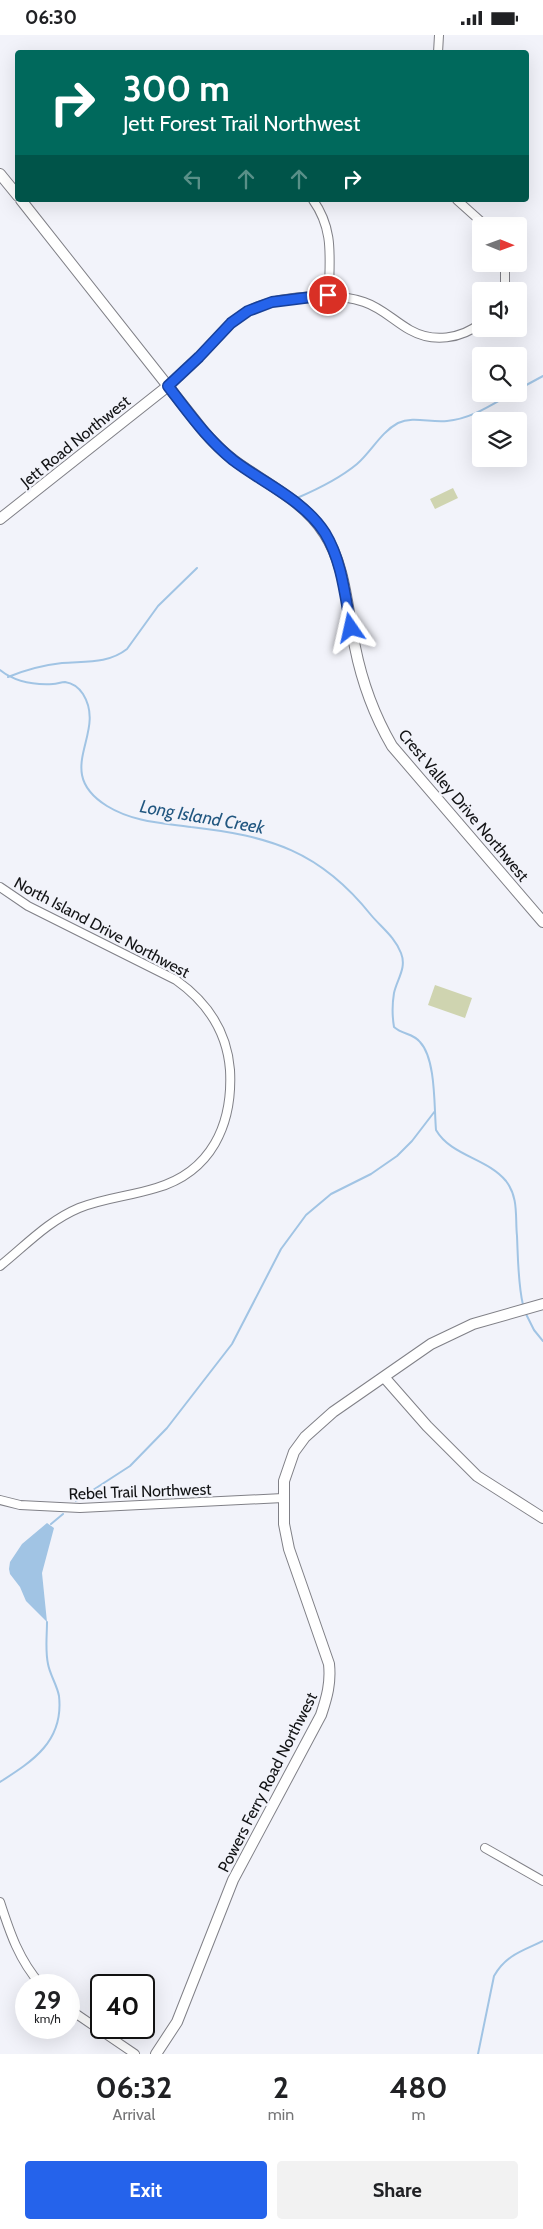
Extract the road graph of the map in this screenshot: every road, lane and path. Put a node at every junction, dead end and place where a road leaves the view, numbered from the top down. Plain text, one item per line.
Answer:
1 (438, 35) edge
2 (438, 50) edge
3 (0, 173) edge
4 (15, 192) edge
5 (23, 202) edge
6 (314, 202) edge
7 (459, 202) edge
8 (476, 217) edge
9 (328, 295) junction
10 (472, 328) edge
11 (168, 386) junction
12 (0, 519) edge
13 (1, 889) edge
14 (543, 922) edge
15 (0, 1266) edge
16 (543, 1304) edge
17 (384, 1377) junction
18 (283, 1499) junction
19 (0, 1500) edge
20 (543, 1518) edge
21 (485, 1848) dead end
22 (543, 1881) edge
23 (0, 1902) edge
24 (32, 1974) edge
25 (80, 2016) edge
26 (135, 2054) edge
27 (156, 2054) edge

1 - 2 street
3 - 4 street
5 - 11 street, Crest Valley Drive Northwest
6 - 9 street
7 - 8 street
9 - 10 street
9 - 11 street
11 - 12 street, Jett Road Northwest
11 - 14 street, Crest Valley Drive Northwest
13 - 15 street, North Island Drive Northwest
16 - 17 street, Powers Ferry Road Northwest
17 - 18 street, Powers Ferry Road Northwest
17 - 20 street
18 - 19 street, Rebel Trail Northwest
18 - 27 street, Powers Ferry Road Northwest
21 - 22 street
23 - 24 street
25 - 26 street

